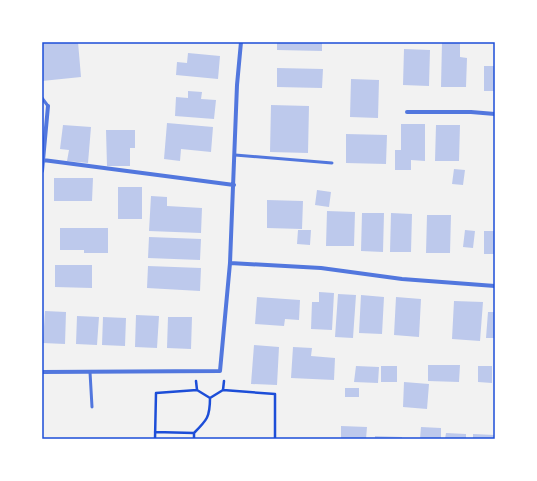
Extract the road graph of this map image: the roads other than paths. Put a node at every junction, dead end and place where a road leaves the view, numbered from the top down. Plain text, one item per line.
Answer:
1 (241, 42) edge
2 (42, 98) edge
3 (48, 106) joint
4 (407, 112) dead end
5 (495, 114) edge
6 (235, 155) junction
7 (43, 160) junction
8 (332, 162) dead end
9 (42, 171) edge
10 (234, 186) junction
11 (230, 263) junction
12 (495, 286) edge
13 (42, 372) edge
14 (90, 372) junction
15 (92, 407) dead end

1 - 6 street
2 - 3 lane
3 - 7 street
4 - 5 street
6 - 8 lane
6 - 10 street
7 - 9 street
7 - 10 street
10 - 11 street
11 - 12 street
11 - 14 street
13 - 14 street
14 - 15 lane

